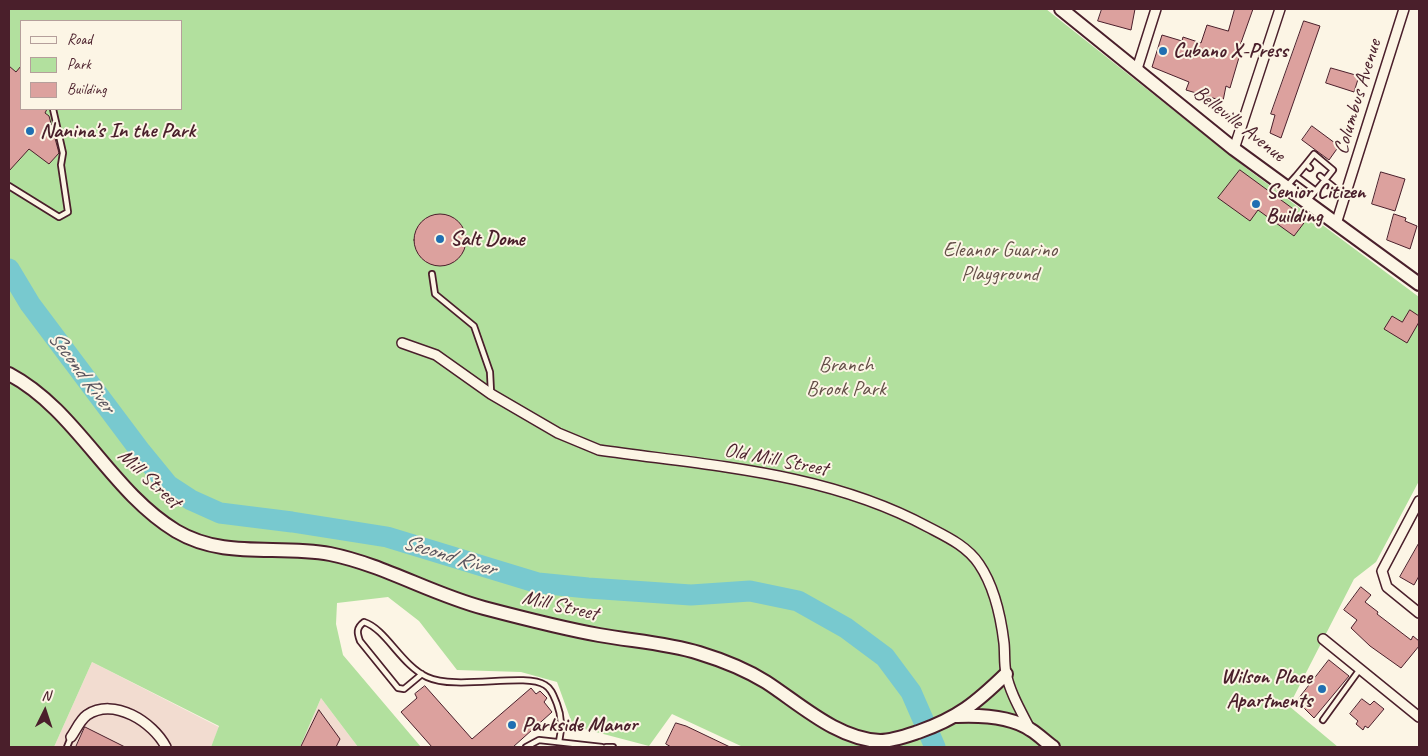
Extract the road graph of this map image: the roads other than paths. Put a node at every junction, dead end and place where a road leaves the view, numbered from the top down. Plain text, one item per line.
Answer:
1 (1061, 9) edge
2 (1156, 9) edge
3 (1280, 9) edge
4 (1404, 9) edge
5 (1137, 69) junction
6 (52, 110) edge
7 (1234, 149) junction
8 (1306, 164) junction
9 (1310, 168) dead end
10 (1296, 176) junction
11 (1320, 176) dead end
12 (1325, 180) junction
13 (9, 186) edge
14 (1286, 187) junction
15 (1316, 191) junction
16 (1345, 196) junction
17 (1307, 202) junction
18 (1336, 224) junction
19 (432, 274) dead end
20 (1419, 284) edge
21 (402, 342) dead end
22 (9, 374) edge
23 (491, 394) junction
24 (1419, 501) edge
25 (1419, 613) edge
26 (1323, 639) dead end
27 (1360, 669) junction
28 (422, 674) junction
29 (1006, 674) junction
30 (955, 716) junction
31 (1419, 717) edge
32 (1322, 720) dead end
33 (1030, 729) junction
34 (71, 737) joint
35 (559, 742) junction
36 (67, 747) edge
37 (166, 747) edge
38 (526, 747) edge
39 (594, 747) edge
40 (602, 747) edge
41 (606, 747) edge
42 (613, 747) edge
43 (1053, 747) edge

1 - 5 street, Belleville Avenue
2 - 5 street
3 - 7 street
4 - 16 street, Columbus Avenue
5 - 7 street, Belleville Avenue
6 - 13 lane
7 - 14 street, Belleville Avenue
8 - 9 lane
8 - 10 lane
8 - 12 lane
10 - 14 lane
10 - 15 lane
11 - 12 lane
12 - 15 lane
12 - 16 lane
14 - 17 street, Belleville Avenue
15 - 17 lane
16 - 18 street, Columbus Avenue
17 - 18 street, Belleville Avenue
18 - 20 street, Belleville Avenue
19 - 23 lane
21 - 23 street, Old Mill Street
22 - 30 street, Mill Street
23 - 29 street, Old Mill Street
24 - 25 street
26 - 27 street
27 - 31 street
27 - 32 lane
28 - 28 lane
28 - 35 lane
29 - 30 street
29 - 33 street, Old Mill Street
30 - 33 street, Mill Street
33 - 43 street, Mill Street
34 - 36 lane
34 - 37 street
35 - 38 lane
35 - 39 lane
39 - 40 lane
41 - 42 lane

